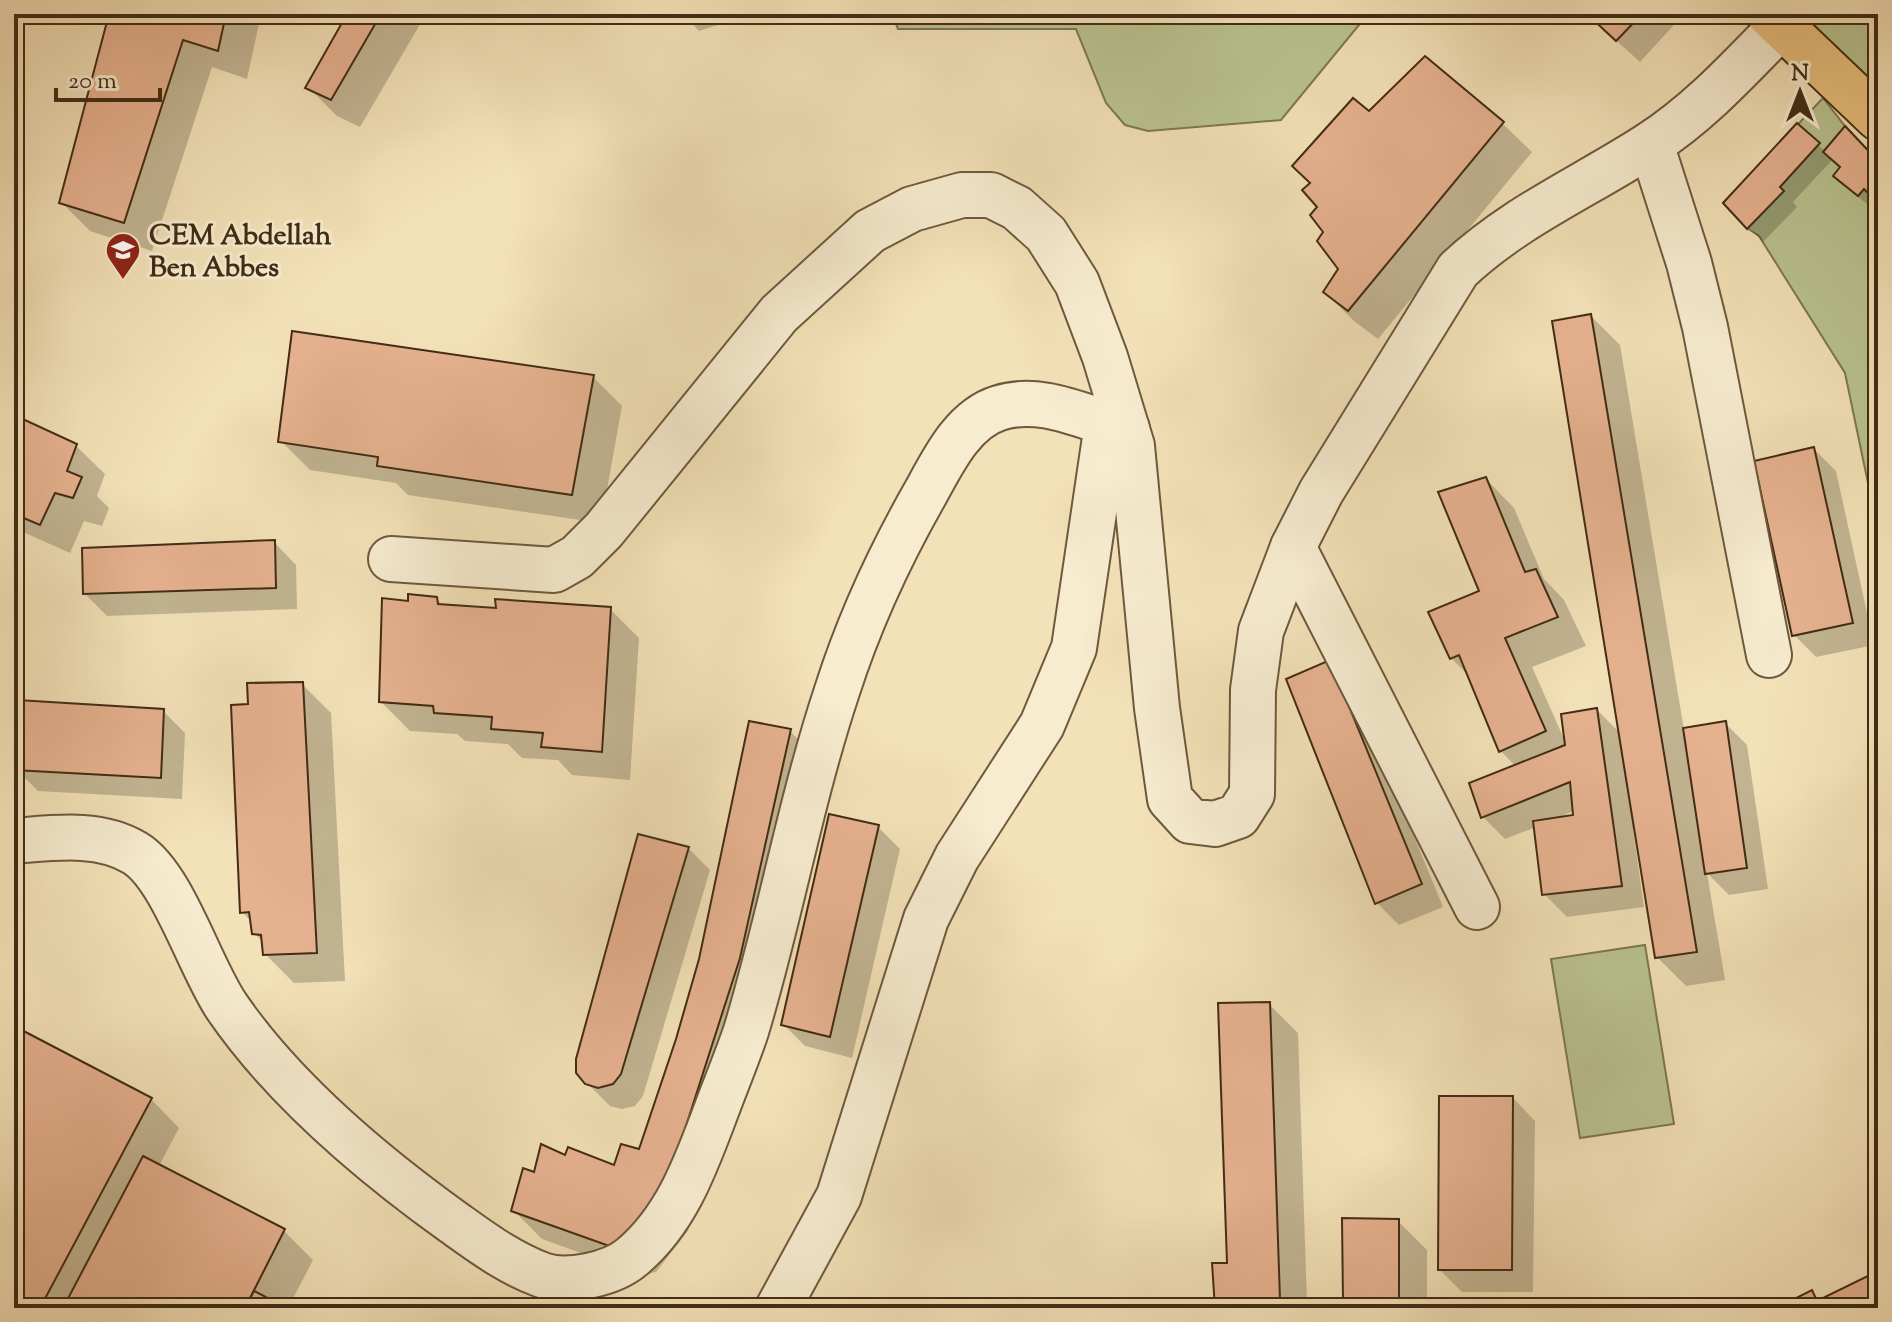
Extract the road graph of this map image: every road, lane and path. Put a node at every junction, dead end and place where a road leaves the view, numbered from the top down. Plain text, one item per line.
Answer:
1 (1775, 20) edge
2 (1878, 118) edge
3 (1651, 144) junction
4 (1117, 427) junction
5 (1293, 547) junction
6 (391, 559) dead end
7 (1769, 655) dead end
8 (14, 841) edge
9 (1477, 907) dead end
10 (785, 1305) edge

1 - 2 main road
1 - 3 lane
3 - 5 lane
3 - 7 lane
4 - 5 lane
4 - 6 lane
4 - 8 lane
4 - 10 lane
5 - 9 lane

